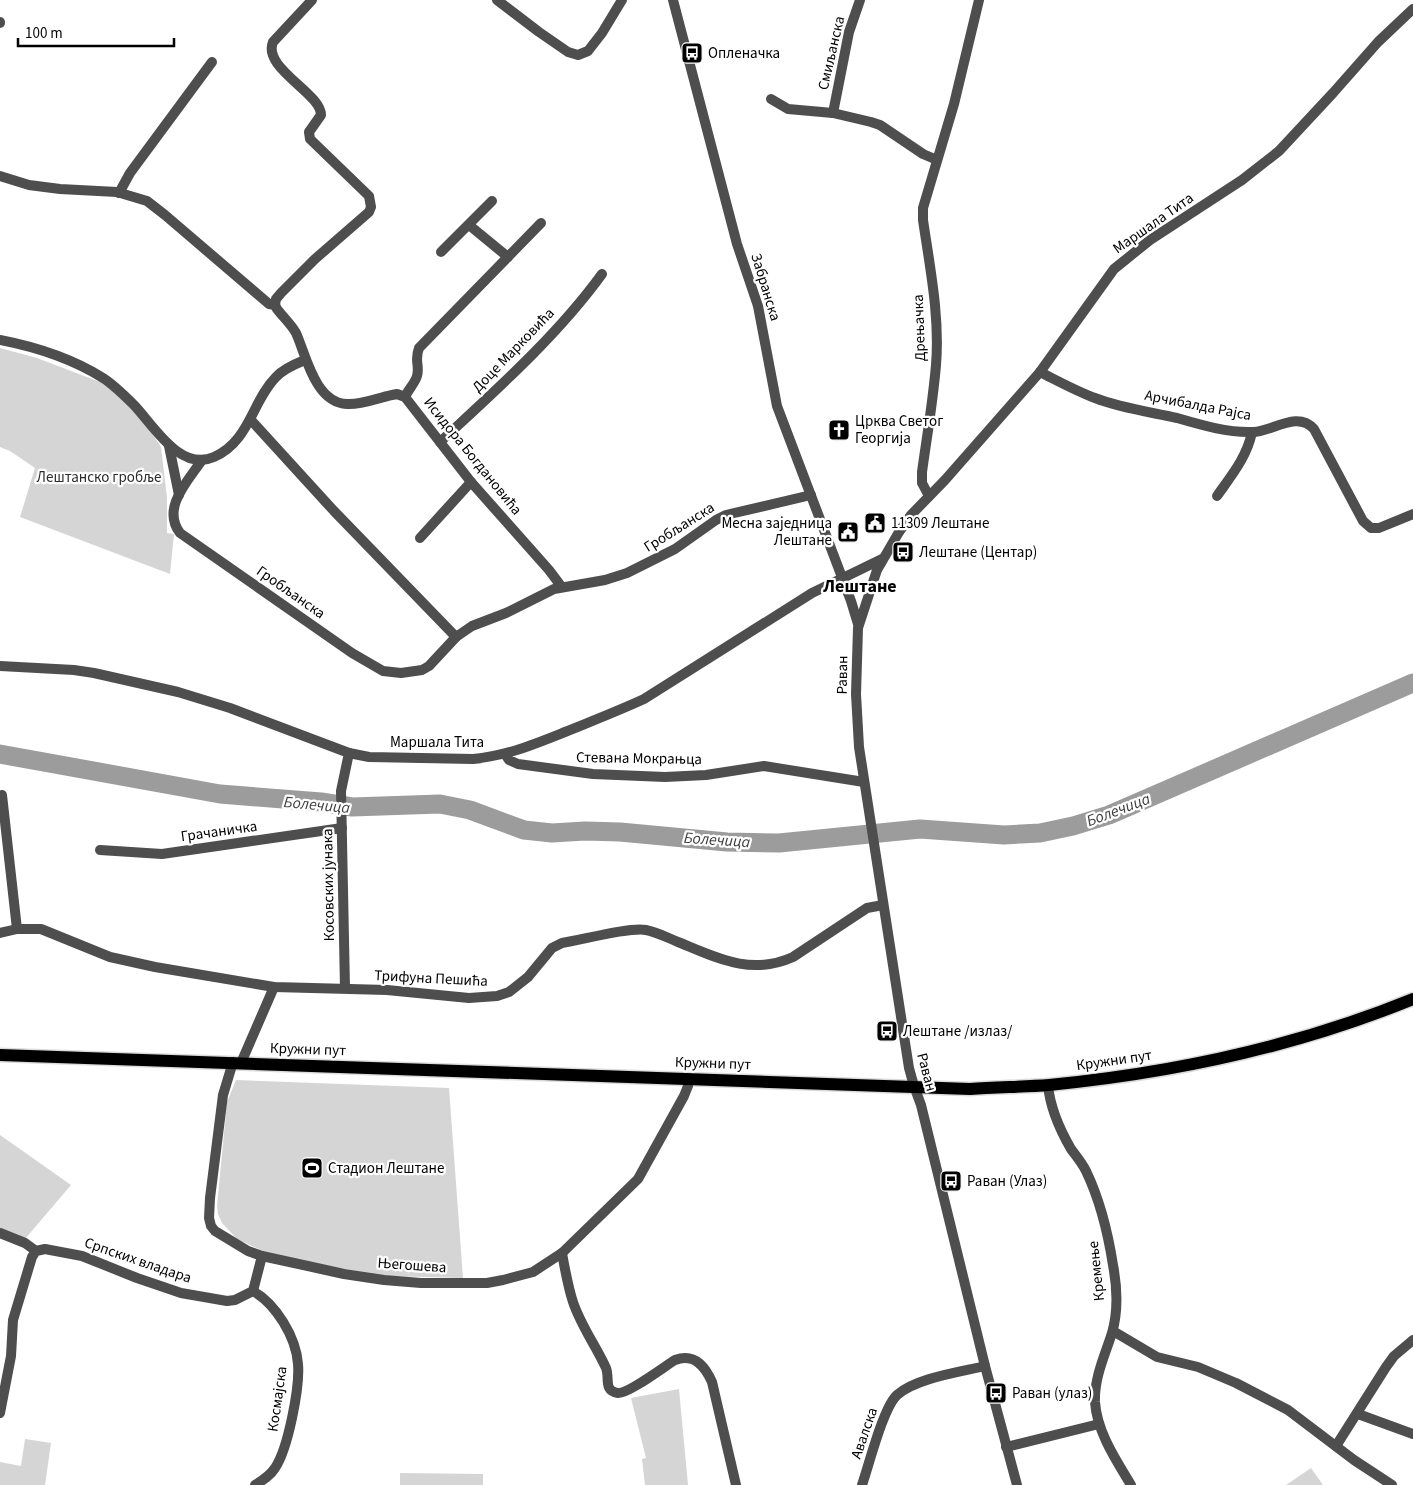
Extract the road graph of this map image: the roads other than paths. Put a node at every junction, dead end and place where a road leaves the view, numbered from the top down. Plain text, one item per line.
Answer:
1 (312, 0) edge
2 (497, 0) edge
3 (622, 0) edge
4 (673, 0) edge
5 (860, 0) edge
6 (980, 0) edge
7 (1413, 9) edge
8 (212, 62) dead end
9 (771, 99) dead end
10 (833, 113) junction
11 (937, 160) junction
12 (0, 176) edge
13 (119, 193) junction
14 (492, 201) dead end
15 (540, 223) dead end
16 (469, 225) junction
17 (441, 252) dead end
18 (508, 257) junction
19 (602, 274) dead end
20 (275, 305) junction
21 (0, 340) edge
22 (305, 360) junction
23 (1040, 372) junction
24 (405, 397) junction
25 (251, 420) junction
26 (1252, 432) junction
27 (440, 442) junction
28 (170, 446) junction
29 (202, 460) junction
30 (471, 482) junction
31 (811, 494) junction
32 (179, 495) junction
33 (929, 496) junction
34 (1217, 496) dead end
35 (1413, 514) edge
36 (420, 538) dead end
37 (883, 558) junction
38 (842, 578) junction
39 (562, 586) junction
40 (858, 628) junction
41 (456, 637) junction
42 (0, 666) edge
43 (349, 753) junction
44 (505, 754) junction
45 (864, 782) junction
46 (2, 795) dead end
47 (342, 828) junction
48 (100, 850) dead end
49 (883, 905) junction
50 (18, 929) junction
51 (0, 933) edge
52 (274, 987) junction
53 (345, 988) junction
54 (1413, 998) edge
55 (0, 1055) edge
56 (237, 1062) junction
57 (688, 1079) junction
58 (1048, 1085) junction
59 (914, 1086) junction
60 (0, 1233) edge
61 (36, 1251) junction
62 (562, 1253) junction
63 (262, 1256) junction
64 (253, 1291) junction
65 (1113, 1331) junction
66 (1413, 1340) edge
67 (985, 1366) junction
68 (0, 1413) edge
69 (1358, 1414) junction
70 (1099, 1424) junction
71 (1413, 1434) edge
72 (1336, 1446) junction
73 (1006, 1447) junction
74 (255, 1485) edge
75 (736, 1485) edge
76 (862, 1485) edge
77 (1017, 1485) edge
78 (1131, 1485) edge
79 (1392, 1485) edge

1 - 20 street
2 - 3 street
4 - 31 street, Забранска
5 - 10 street, Смиљанска
6 - 11 street, Дрењачка
7 - 23 street, Маршала Тита
8 - 13 street
9 - 10 street
10 - 11 street
11 - 33 street, Дрењачка
12 - 13 street, Исидора Богдановића
13 - 20 street, Исидора Богдановића
14 - 16 street
15 - 18 street
16 - 17 street
16 - 18 street
18 - 24 street
19 - 27 street, Доце Марковића
20 - 22 street, Исидора Богдановића
21 - 28 street
22 - 24 street, Исидора Богдановића
22 - 25 street
23 - 26 street, Арчибалда Рајса
23 - 33 street, Маршала Тита
24 - 27 street, Исидора Богдановића
25 - 29 street
25 - 41 street
26 - 34 street
26 - 35 street, Арчибалда Рајса
27 - 30 street, Исидора Богдановића
28 - 29 street
28 - 32 street
29 - 32 street, Гробљанска
30 - 36 street
30 - 39 street, Исидора Богдановића
31 - 38 street, Забранска
31 - 39 street, Гробљанска
32 - 41 street, Гробљанска
33 - 37 street, Маршала Тита
37 - 38 street, Маршала Тита
37 - 40 street, Раван
38 - 40 street, Раван
38 - 44 street, Маршала Тита
39 - 41 street, Гробљанска
40 - 45 street, Раван
42 - 43 street, Маршала Тита
43 - 44 street, Маршала Тита
43 - 47 street, Косовских јунака
44 - 45 street, Стевана Мокрањца
45 - 49 street, Раван
46 - 50 street
47 - 48 street, Грачаничка
47 - 53 street, Косовских јунака
49 - 53 street, Трифуна Пешића
49 - 59 street, Раван
50 - 51 street, Трифуна Пешића
50 - 52 street, Трифуна Пешића
52 - 53 street, Трифуна Пешића
52 - 56 street, Његошева
54 - 58 main road, Кружни пут
55 - 56 main road, Кружни пут
56 - 57 main road, Кружни пут
56 - 63 street, Његошева
57 - 59 main road, Кружни пут
57 - 62 street, Његошева
58 - 59 main road, Кружни пут
58 - 65 street, Кремење
59 - 67 street, Раван
60 - 61 street, Српских владара
61 - 64 street, Српских владара
61 - 68 street
62 - 63 street, Његошева
62 - 75 street
63 - 64 street
64 - 74 street, Космајска
65 - 70 street, Кремење
65 - 72 street
66 - 69 street
67 - 73 street, Раван
67 - 76 street, Авалска
69 - 71 street
69 - 72 street
70 - 73 street
70 - 78 street, Кремење
72 - 79 street
73 - 77 street, Раван

